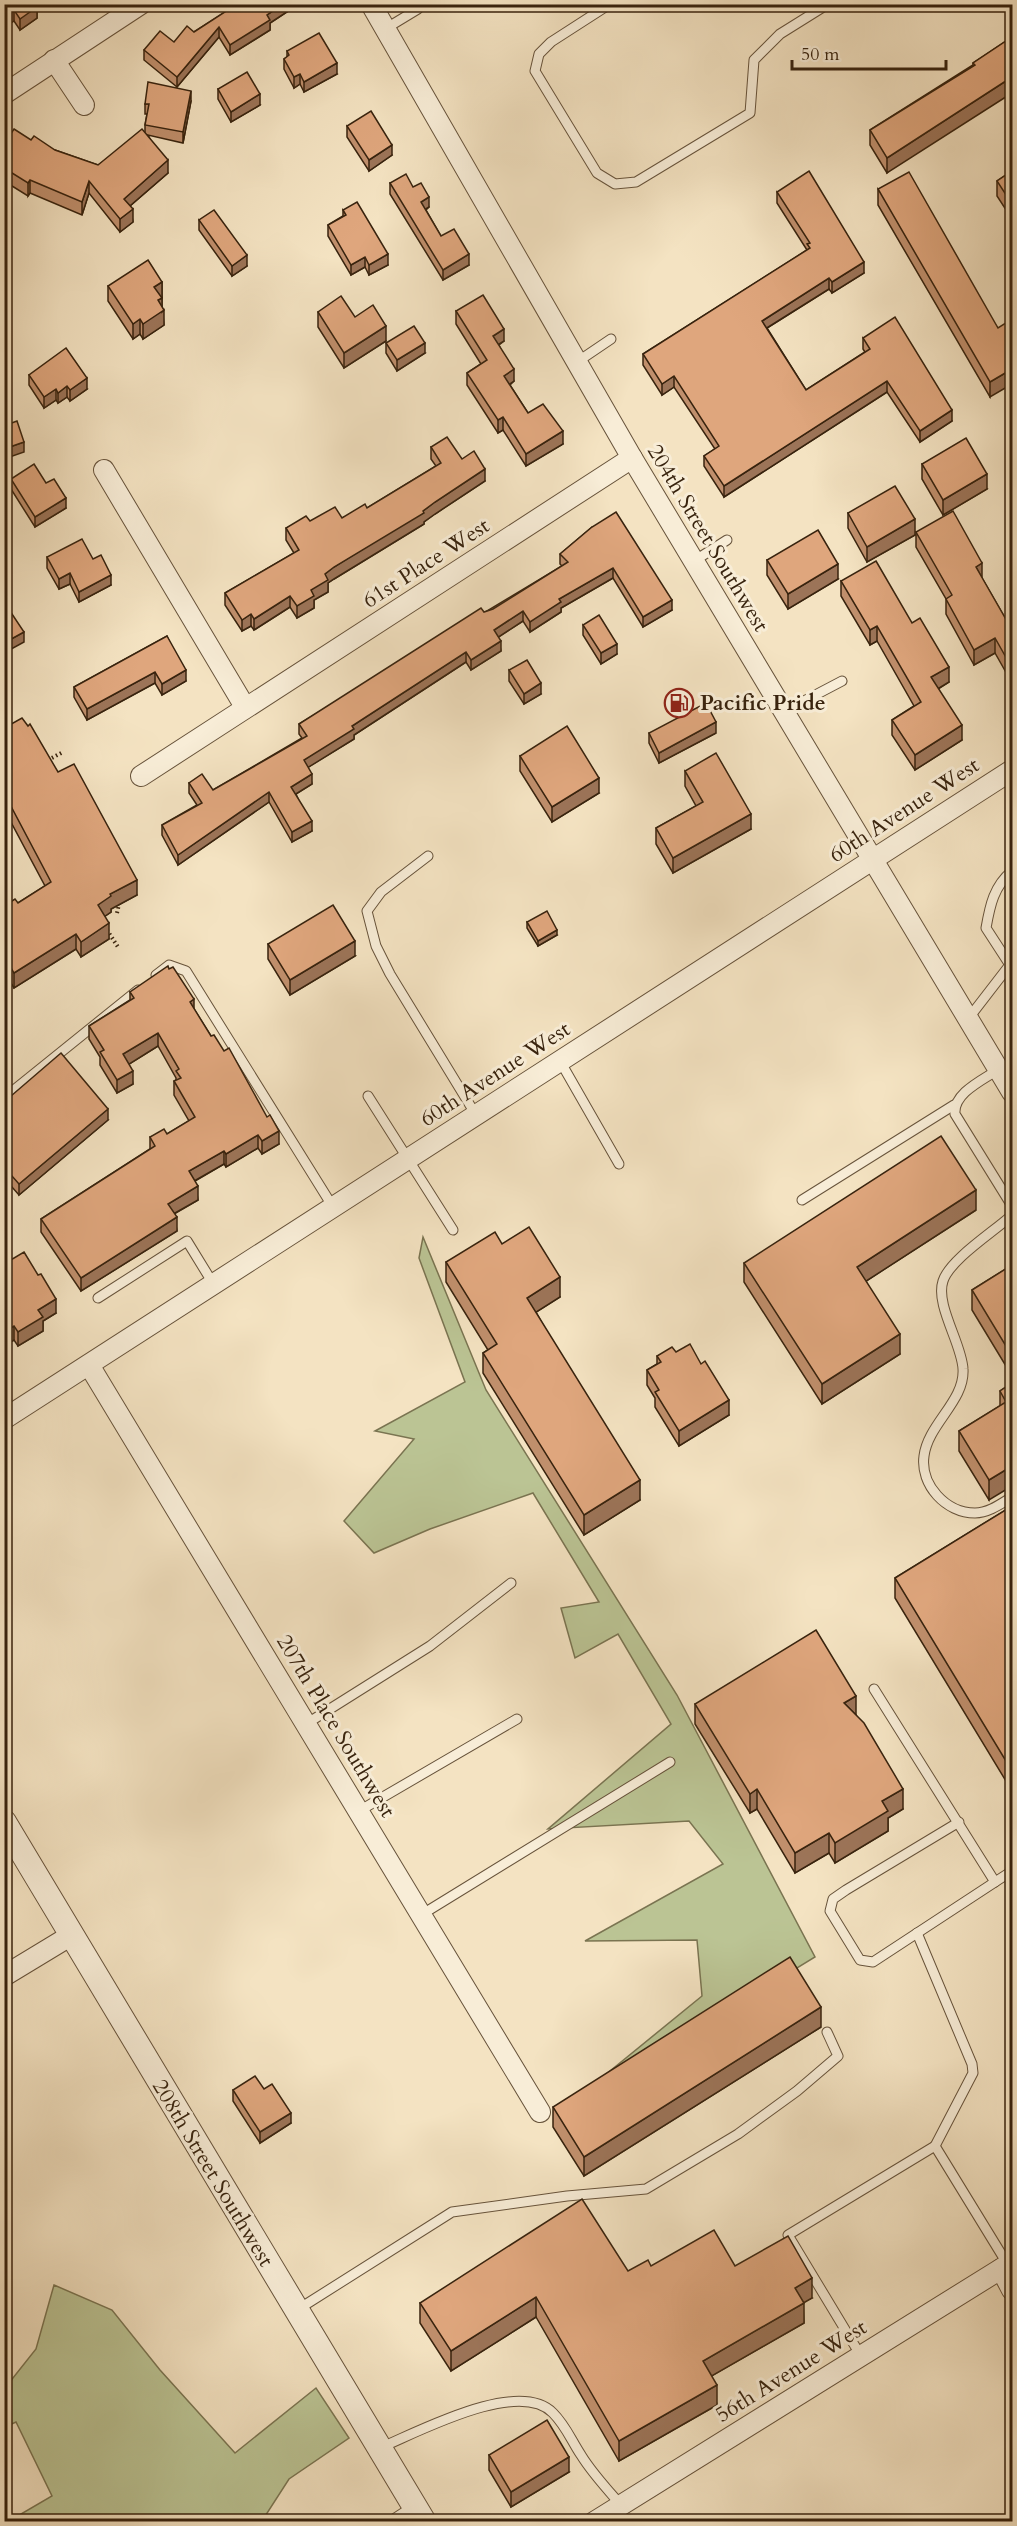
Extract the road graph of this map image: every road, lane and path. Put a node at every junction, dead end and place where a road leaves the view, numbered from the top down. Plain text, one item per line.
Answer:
1 (141, 4) edge
2 (371, 4) edge
3 (610, 4) edge
4 (828, 4) edge
5 (418, 9) dead end
6 (385, 29) junction
7 (54, 60) junction
8 (4, 94) edge
9 (84, 105) dead end
10 (611, 339) dead end
11 (577, 362) junction
12 (632, 458) junction
13 (104, 470) dead end
14 (727, 540) dead end
15 (694, 561) junction
16 (842, 681) dead end
17 (245, 707) junction
18 (783, 712) junction
19 (63, 752) dead end
20 (45, 762) edge
21 (1012, 770) edge
22 (141, 776) dead end
23 (428, 856) dead end
24 (871, 860) junction
25 (1012, 871) edge
26 (116, 892) edge
27 (117, 913) dead end
28 (102, 922) edge
29 (118, 946) dead end
30 (1011, 964) edge
31 (968, 1019) junction
32 (560, 1061) junction
33 (999, 1069) junction
34 (1012, 1092) edge
35 (368, 1096) dead end
36 (4, 1098) edge
37 (954, 1105) junction
38 (476, 1115) junction
39 (408, 1160) junction
40 (619, 1164) dead end
41 (802, 1200) dead end
42 (1012, 1206) edge
43 (333, 1208) junction
44 (1012, 1215) edge
45 (453, 1230) dead end
46 (214, 1285) junction
47 (98, 1298) dead end
48 (89, 1365) junction
49 (4, 1419) edge
50 (1012, 1497) edge
51 (511, 1583) dead end
52 (874, 1689) dead end
53 (517, 1719) dead end
54 (306, 1724) junction
55 (670, 1762) dead end
56 (359, 1811) junction
57 (4, 1822) edge
58 (959, 1822) junction
59 (1012, 1871) edge
60 (995, 1882) junction
61 (422, 1915) junction
62 (917, 1933) junction
63 (70, 1936) junction
64 (4, 1976) edge
65 (827, 2032) dead end
66 (540, 2112) dead end
67 (935, 2146) junction
68 (1007, 2266) edge
69 (1012, 2290) edge
70 (296, 2310) junction
71 (861, 2356) junction
72 (379, 2448) junction
73 (621, 2505) junction
74 (419, 2513) edge
75 (388, 2522) edge
76 (594, 2522) edge

1 - 7 street
2 - 6 street, 204th Street Southwest
3 - 4 lane
5 - 6 lane
6 - 11 street, 204th Street Southwest
7 - 8 street
7 - 9 street
10 - 11 lane
11 - 12 street, 204th Street Southwest
12 - 15 street, 204th Street Southwest
12 - 17 street, 61st Place West
13 - 17 street
14 - 15 lane
15 - 18 street, 204th Street Southwest
16 - 18 lane
17 - 22 street, 61st Place West
18 - 24 street, 204th Street Southwest
19 - 20 path
21 - 24 street, 60th Avenue West
23 - 38 lane
24 - 31 street, 204th Street Southwest
24 - 32 street, 60th Avenue West
25 - 30 lane
26 - 27 path
28 - 29 path
30 - 31 lane
31 - 33 street, 204th Street Southwest
32 - 38 street, 60th Avenue West
32 - 40 lane
33 - 34 street, 204th Street Southwest
33 - 37 lane
35 - 39 lane
36 - 43 lane
37 - 41 lane
37 - 42 lane
38 - 39 street, 60th Avenue West
39 - 43 street, 60th Avenue West
39 - 45 lane
43 - 46 street, 60th Avenue West
44 - 50 lane
46 - 47 lane
46 - 48 street, 60th Avenue West
48 - 49 street, 60th Avenue West
48 - 54 street, 207th Place Southwest
51 - 54 lane
52 - 58 lane
53 - 56 lane
54 - 56 street, 207th Place Southwest
55 - 61 lane
56 - 61 street, 207th Place Southwest
57 - 63 street, 208th Street Southwest
58 - 60 lane
58 - 62 lane
59 - 60 lane
60 - 62 lane
61 - 66 street, 207th Place Southwest
62 - 67 lane
63 - 64 street
63 - 70 street, 208th Street Southwest
65 - 70 lane
67 - 68 lane
67 - 71 lane
68 - 69 street
68 - 71 street, 56th Avenue West
70 - 72 street, 208th Street Southwest
71 - 73 street, 56th Avenue West
72 - 73 lane
72 - 74 street, 208th Street Southwest
73 - 76 street, 56th Avenue West
74 - 75 lane

